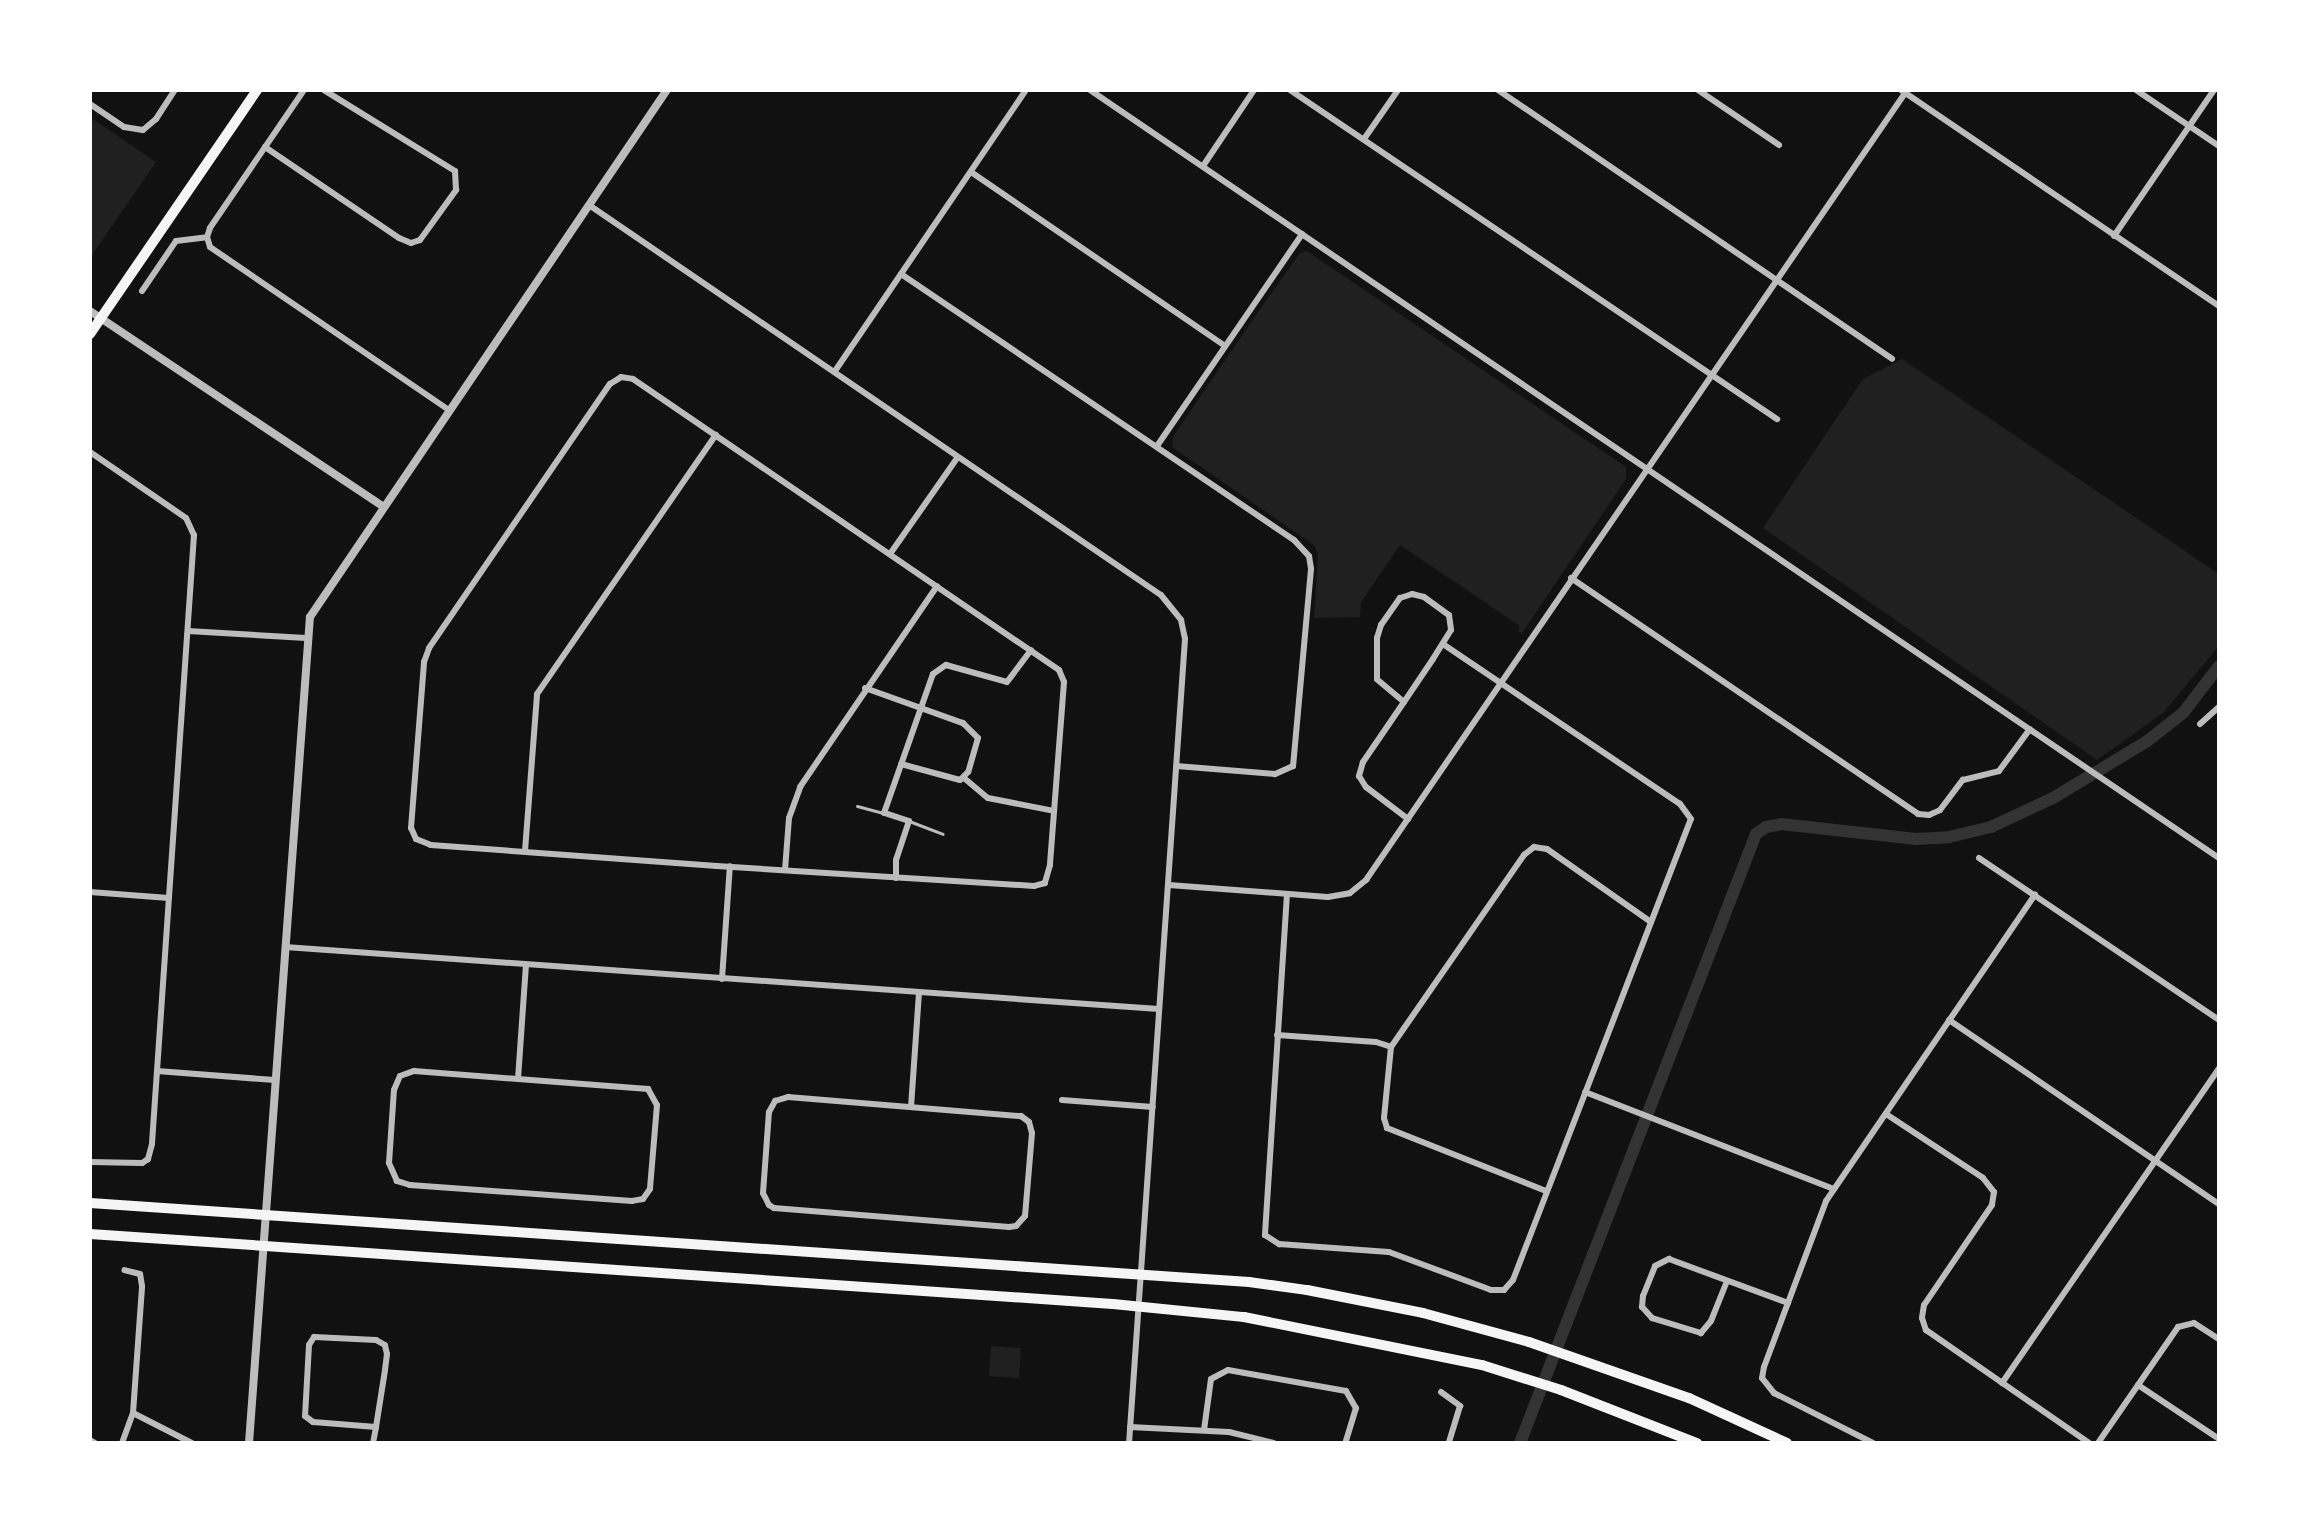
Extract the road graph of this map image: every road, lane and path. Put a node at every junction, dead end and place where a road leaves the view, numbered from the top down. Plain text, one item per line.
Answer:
1 (175, 90) edge
2 (257, 90) edge
3 (304, 90) edge
4 (324, 90) edge
5 (667, 90) edge
6 (1026, 90) edge
7 (1090, 90) edge
8 (1254, 90) edge
9 (1290, 90) edge
10 (1398, 90) edge
11 (1498, 90) edge
12 (1698, 90) edge
13 (2136, 90) edge
14 (2214, 90) edge
15 (1903, 91) edge
16 (90, 104) edge
17 (2189, 126) junction
18 (1364, 139) junction
19 (1779, 145) dead end
20 (2219, 146) edge
21 (265, 147) junction
22 (1203, 166) junction
23 (971, 172) junction
24 (589, 205) junction
25 (1302, 234) junction
26 (2114, 236) junction
27 (207, 237) junction
28 (901, 274) junction
29 (1776, 281) junction
30 (142, 291) dead end
31 (2219, 306) edge
32 (90, 311) edge
33 (101, 319) junction
34 (90, 334) edge
35 (1224, 345) junction
36 (1892, 359) dead end
37 (835, 371) junction
38 (1711, 375) junction
39 (449, 410) junction
40 (1777, 419) dead end
41 (716, 435) junction
42 (1157, 446) junction
43 (90, 452) edge
44 (958, 457) junction
45 (1649, 469) junction
46 (382, 506) junction
47 (890, 554) junction
48 (1571, 578) junction
49 (937, 586) junction
50 (188, 631) junction
51 (306, 638) junction
52 (1443, 644) junction
53 (1031, 650) junction
54 (1502, 683) junction
55 (865, 688) junction
56 (1404, 702) junction
57 (921, 708) junction
58 (2218, 710) edge
59 (2200, 724) dead end
60 (2030, 729) junction
61 (901, 764) junction
62 (1176, 766) junction
63 (964, 778) junction
64 (857, 806) dead end
65 (1054, 811) junction
66 (884, 813) junction
67 (1408, 819) junction
68 (909, 821) junction
69 (943, 834) dead end
70 (525, 851) junction
71 (1979, 858) dead end
72 (2219, 858) edge
73 (730, 866) junction
74 (785, 870) junction
75 (896, 878) junction
76 (1169, 885) junction
77 (90, 892) edge
78 (1287, 894) junction
79 (2035, 895) junction
80 (169, 898) junction
81 (1651, 922) junction
82 (285, 947) junction
83 (526, 966) junction
84 (722, 979) junction
85 (919, 993) junction
86 (1159, 1009) junction
87 (1949, 1020) junction
88 (2219, 1020) edge
89 (1277, 1035) junction
90 (1391, 1047) junction
91 (2219, 1068) edge
92 (157, 1071) junction
93 (518, 1079) junction
94 (275, 1080) junction
95 (1585, 1092) junction
96 (1062, 1100) dead end
97 (911, 1107) junction
98 (1153, 1107) junction
99 (1886, 1114) junction
100 (2155, 1161) junction
101 (90, 1162) edge
102 (1834, 1189) junction
103 (1546, 1191) junction
104 (90, 1203) edge
105 (2219, 1204) edge
106 (266, 1214) junction
107 (90, 1234) edge
108 (264, 1245) junction
109 (124, 1270) dead end
110 (1140, 1275) junction
111 (1727, 1281) junction
112 (1788, 1303) junction
113 (1138, 1307) junction
114 (2219, 1339) edge
115 (2002, 1383) junction
116 (2138, 1385) junction
117 (1441, 1392) dead end
118 (133, 1413) junction
119 (376, 1427) junction
120 (1130, 1427) junction
121 (1204, 1430) junction
122 (2219, 1439) edge
123 (122, 1443) edge
124 (192, 1443) edge
125 (249, 1443) edge
126 (373, 1443) edge
127 (1129, 1443) edge
128 (1274, 1443) edge
129 (1345, 1443) edge
130 (1449, 1443) edge
131 (1697, 1443) edge
132 (1787, 1443) edge
133 (1873, 1443) edge
134 (2089, 1443) edge
135 (2098, 1443) edge

1 - 16 street
2 - 33 main road
3 - 21 street
4 - 21 street
5 - 24 street
6 - 23 street
7 - 22 street
8 - 22 street
9 - 18 street
10 - 18 street
11 - 29 street
12 - 19 street
13 - 17 street
14 - 17 street
15 - 26 street
15 - 29 street
17 - 20 street
17 - 26 street
18 - 38 street
21 - 27 street
22 - 25 street
23 - 28 street
23 - 35 street
24 - 37 street
24 - 39 street
25 - 35 street
25 - 45 street
26 - 31 street
27 - 30 street
27 - 39 street
28 - 37 street
28 - 42 street
29 - 36 street
29 - 38 street
32 - 33 street
33 - 34 main road
33 - 46 street
35 - 42 street
37 - 44 street
38 - 40 street
38 - 45 street
39 - 46 street
41 - 47 street
41 - 70 street
41 - 70 street
42 - 62 street
43 - 50 street
44 - 47 street
44 - 62 street
45 - 48 street
45 - 60 street
46 - 51 street
47 - 49 street
48 - 54 street
48 - 60 street
49 - 53 street
49 - 55 street
50 - 51 street
50 - 80 street
51 - 82 street
52 - 54 street
52 - 56 street
52 - 56 street
53 - 57 street
53 - 65 street
54 - 67 street
54 - 81 street
55 - 57 street
55 - 74 street
56 - 67 street
57 - 61 street
57 - 63 street
58 - 59 street
60 - 72 street
61 - 63 street
61 - 66 street
62 - 76 street
63 - 65 street
64 - 66 lane
65 - 75 street
66 - 68 street
67 - 78 street
68 - 69 lane
68 - 75 street
70 - 73 street
71 - 79 street
73 - 74 street
73 - 84 street
74 - 75 street
76 - 78 street
76 - 86 street
77 - 80 street
78 - 89 street
79 - 87 street
79 - 88 street
80 - 92 street
81 - 90 street
81 - 95 street
82 - 83 street
82 - 94 street
83 - 84 street
83 - 93 street
84 - 85 street
85 - 86 street
85 - 97 street
86 - 98 street
87 - 99 street
87 - 100 street
89 - 90 street
89 - 103 street
90 - 103 street
91 - 100 street
92 - 94 street
92 - 101 street
93 - 93 street
94 - 106 street
95 - 102 street
95 - 103 street
96 - 98 street
97 - 97 street
98 - 110 street
99 - 102 street
99 - 115 street
100 - 105 street
100 - 115 street
102 - 112 street
104 - 106 main road
106 - 108 street
106 - 110 main road
107 - 108 main road
108 - 113 main road
108 - 125 street
109 - 118 street
110 - 113 street
110 - 132 main road
111 - 111 street
111 - 112 street
112 - 133 street
113 - 120 street
113 - 131 main road
114 - 116 street
115 - 134 street
116 - 122 street
116 - 135 street
117 - 130 street
118 - 123 street
118 - 124 street
119 - 119 street
119 - 126 street
120 - 121 street
120 - 127 street
121 - 128 street
121 - 129 street

